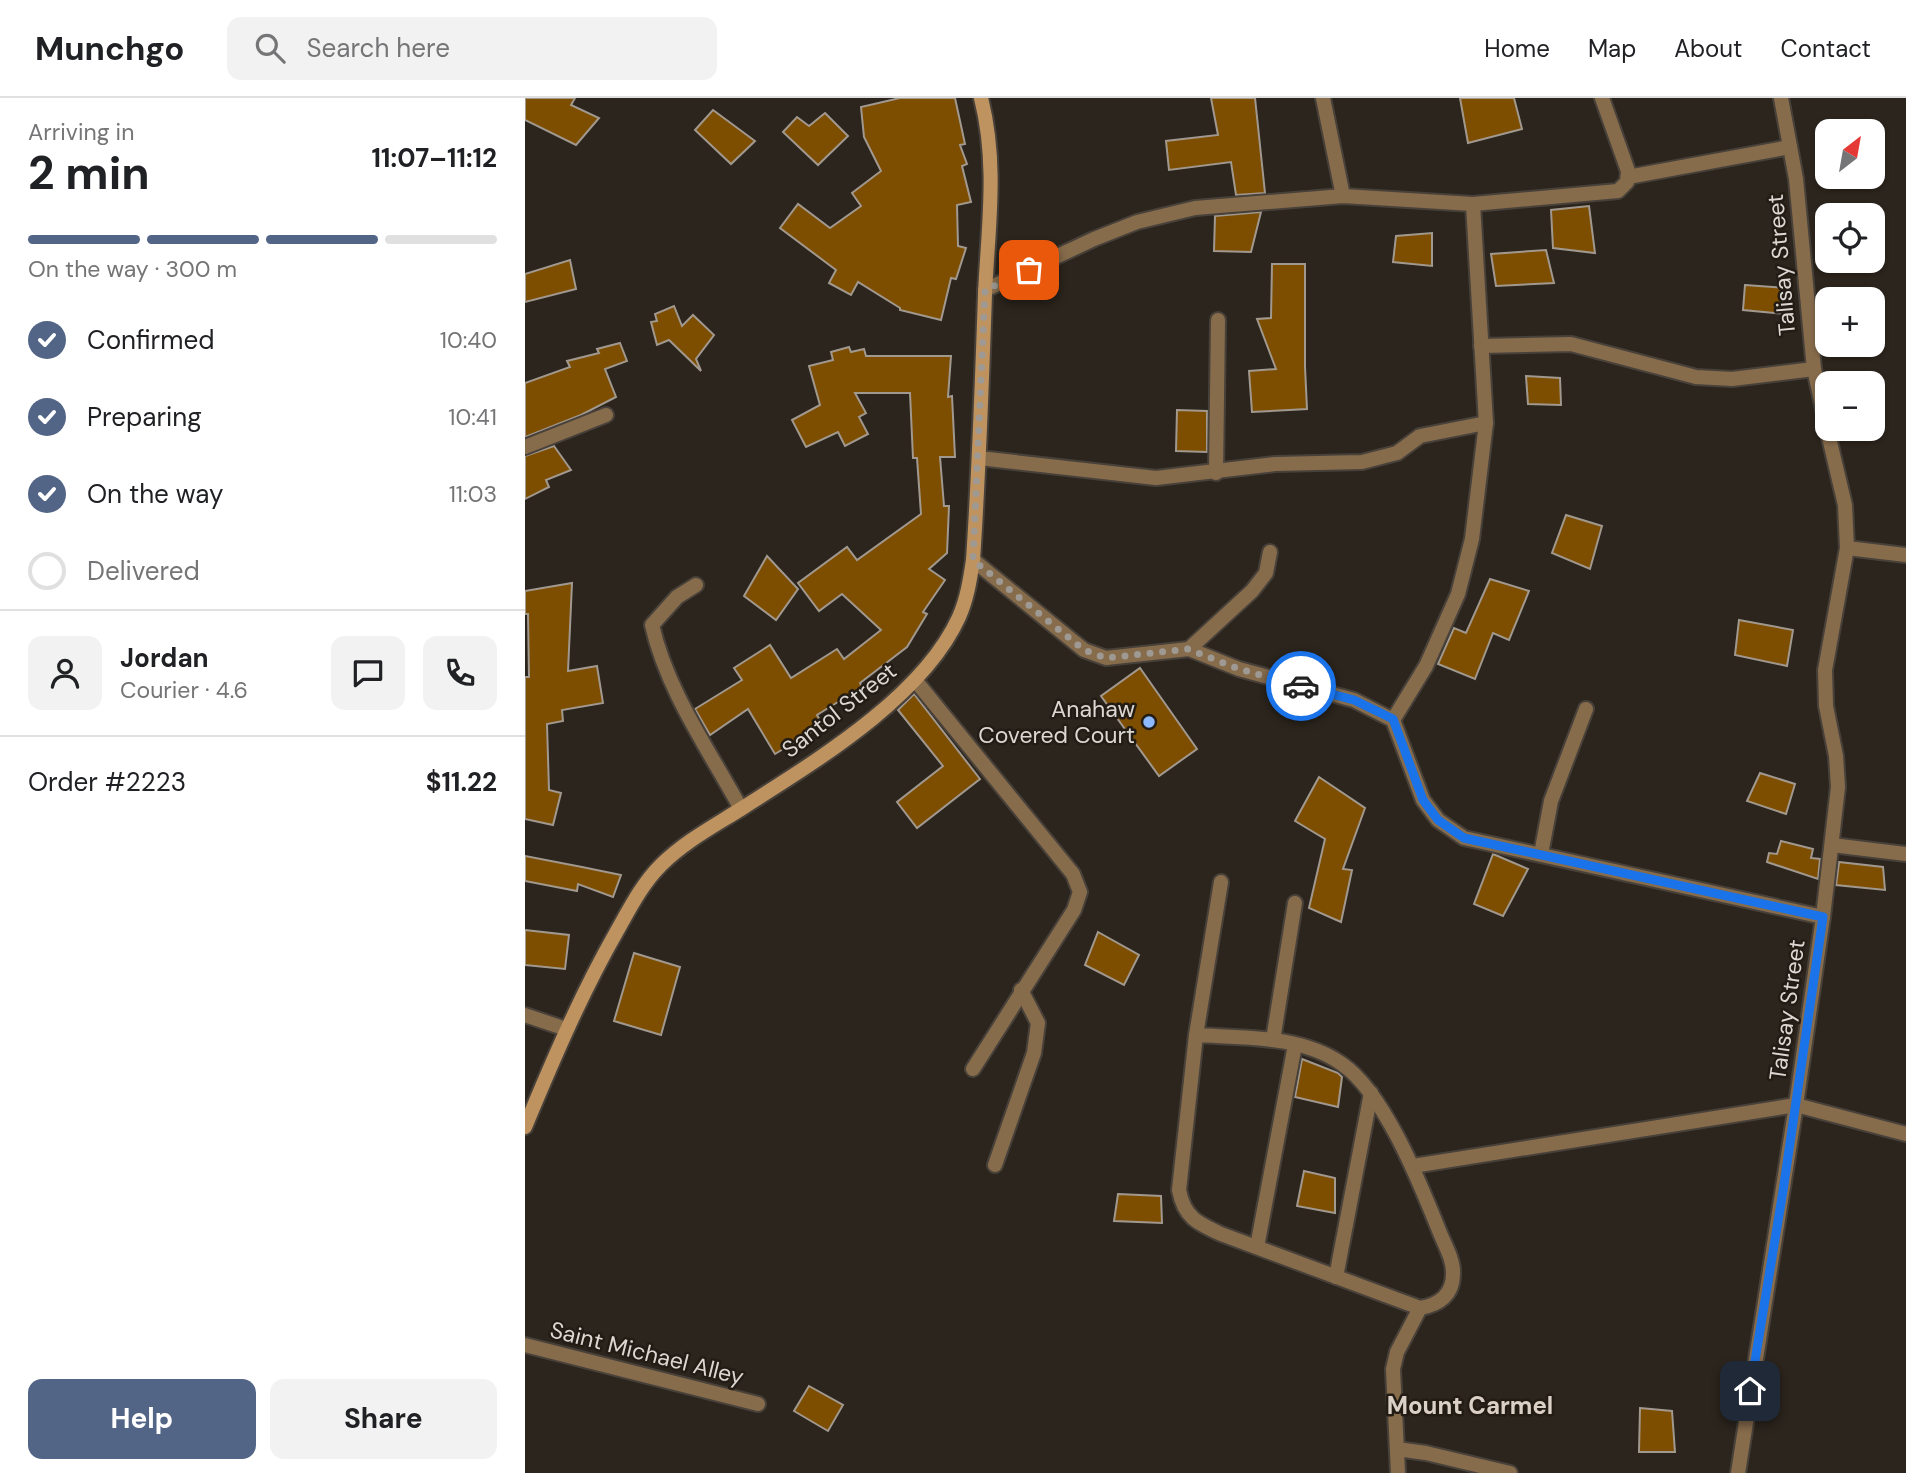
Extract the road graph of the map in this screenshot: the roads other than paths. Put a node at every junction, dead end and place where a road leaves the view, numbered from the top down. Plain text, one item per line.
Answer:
1 (981, 98) edge
2 (1323, 98) edge
3 (1602, 98) edge
4 (1781, 98) edge
5 (1790, 147) junction
6 (1628, 177) junction
7 (1343, 196) junction
8 (1473, 204) junction
9 (985, 290) junction
10 (1218, 320) dead end
11 (1481, 346) junction
12 (1814, 369) junction
13 (1815, 374) edge
14 (606, 415) dead end
15 (1486, 423) junction
16 (1830, 441) edge
17 (525, 447) edge
18 (979, 458) junction
19 (1216, 473) junction
20 (1847, 548) junction
21 (1270, 552) dead end
22 (1906, 555) edge
23 (973, 560) junction
24 (696, 585) dead end
25 (1188, 649) junction
26 (915, 680) junction
27 (1586, 709) dead end
28 (1393, 719) junction
29 (741, 809) junction
30 (1832, 845) junction
31 (1906, 853) edge
32 (1541, 854) junction
33 (1221, 882) dead end
34 (1295, 903) dead end
35 (1823, 917) junction
36 (1021, 990) junction
37 (525, 1015) edge
38 (566, 1029) junction
39 (1196, 1035) junction
40 (1273, 1040) junction
41 (1295, 1045) junction
42 (973, 1069) dead end
43 (1371, 1093) junction
44 (1796, 1105) junction
45 (525, 1127) edge
46 (1906, 1134) edge
47 (995, 1165) dead end
48 (1413, 1166) junction
49 (1257, 1247) junction
50 (1336, 1277) junction
51 (1420, 1308) junction
52 (525, 1345) edge
53 (758, 1404) dead end
54 (1397, 1449) junction
55 (1398, 1473) edge
56 (1510, 1473) edge
57 (1738, 1473) edge

1 - 9 main road, Santol Street
2 - 7 street
3 - 6 street
4 - 5 street, Talisay Street
5 - 6 street
5 - 12 street, Talisay Street
6 - 8 street
7 - 8 street
7 - 9 street
8 - 11 street
9 - 18 main road, Santol Street
10 - 19 street
11 - 12 street
11 - 15 street
12 - 13 street, Talisay Street
14 - 17 street
15 - 19 street
15 - 28 street
16 - 20 street, Talisay Street
18 - 19 street
18 - 23 main road, Santol Street
20 - 22 street
20 - 30 street, Talisay Street
21 - 25 street
23 - 25 street
23 - 26 main road, Santol Street
24 - 29 street
25 - 28 street
26 - 29 main road, Santol Street
26 - 36 street
27 - 32 street
28 - 32 street
29 - 38 main road, Santol Street
30 - 31 street
30 - 35 street, Talisay Street
32 - 35 street
33 - 39 street
34 - 40 street
35 - 44 street, Talisay Street
36 - 42 street
36 - 47 street
37 - 38 street
38 - 45 main road, Santol Street
39 - 40 street
39 - 49 street
40 - 41 street
41 - 43 street
41 - 49 street
43 - 48 street
43 - 50 street
44 - 46 street
44 - 48 street
44 - 57 street, Talisay Street
48 - 51 street
49 - 50 street
50 - 51 street
51 - 54 street
52 - 53 street, Saint Michael Alley
54 - 55 street
54 - 56 street

